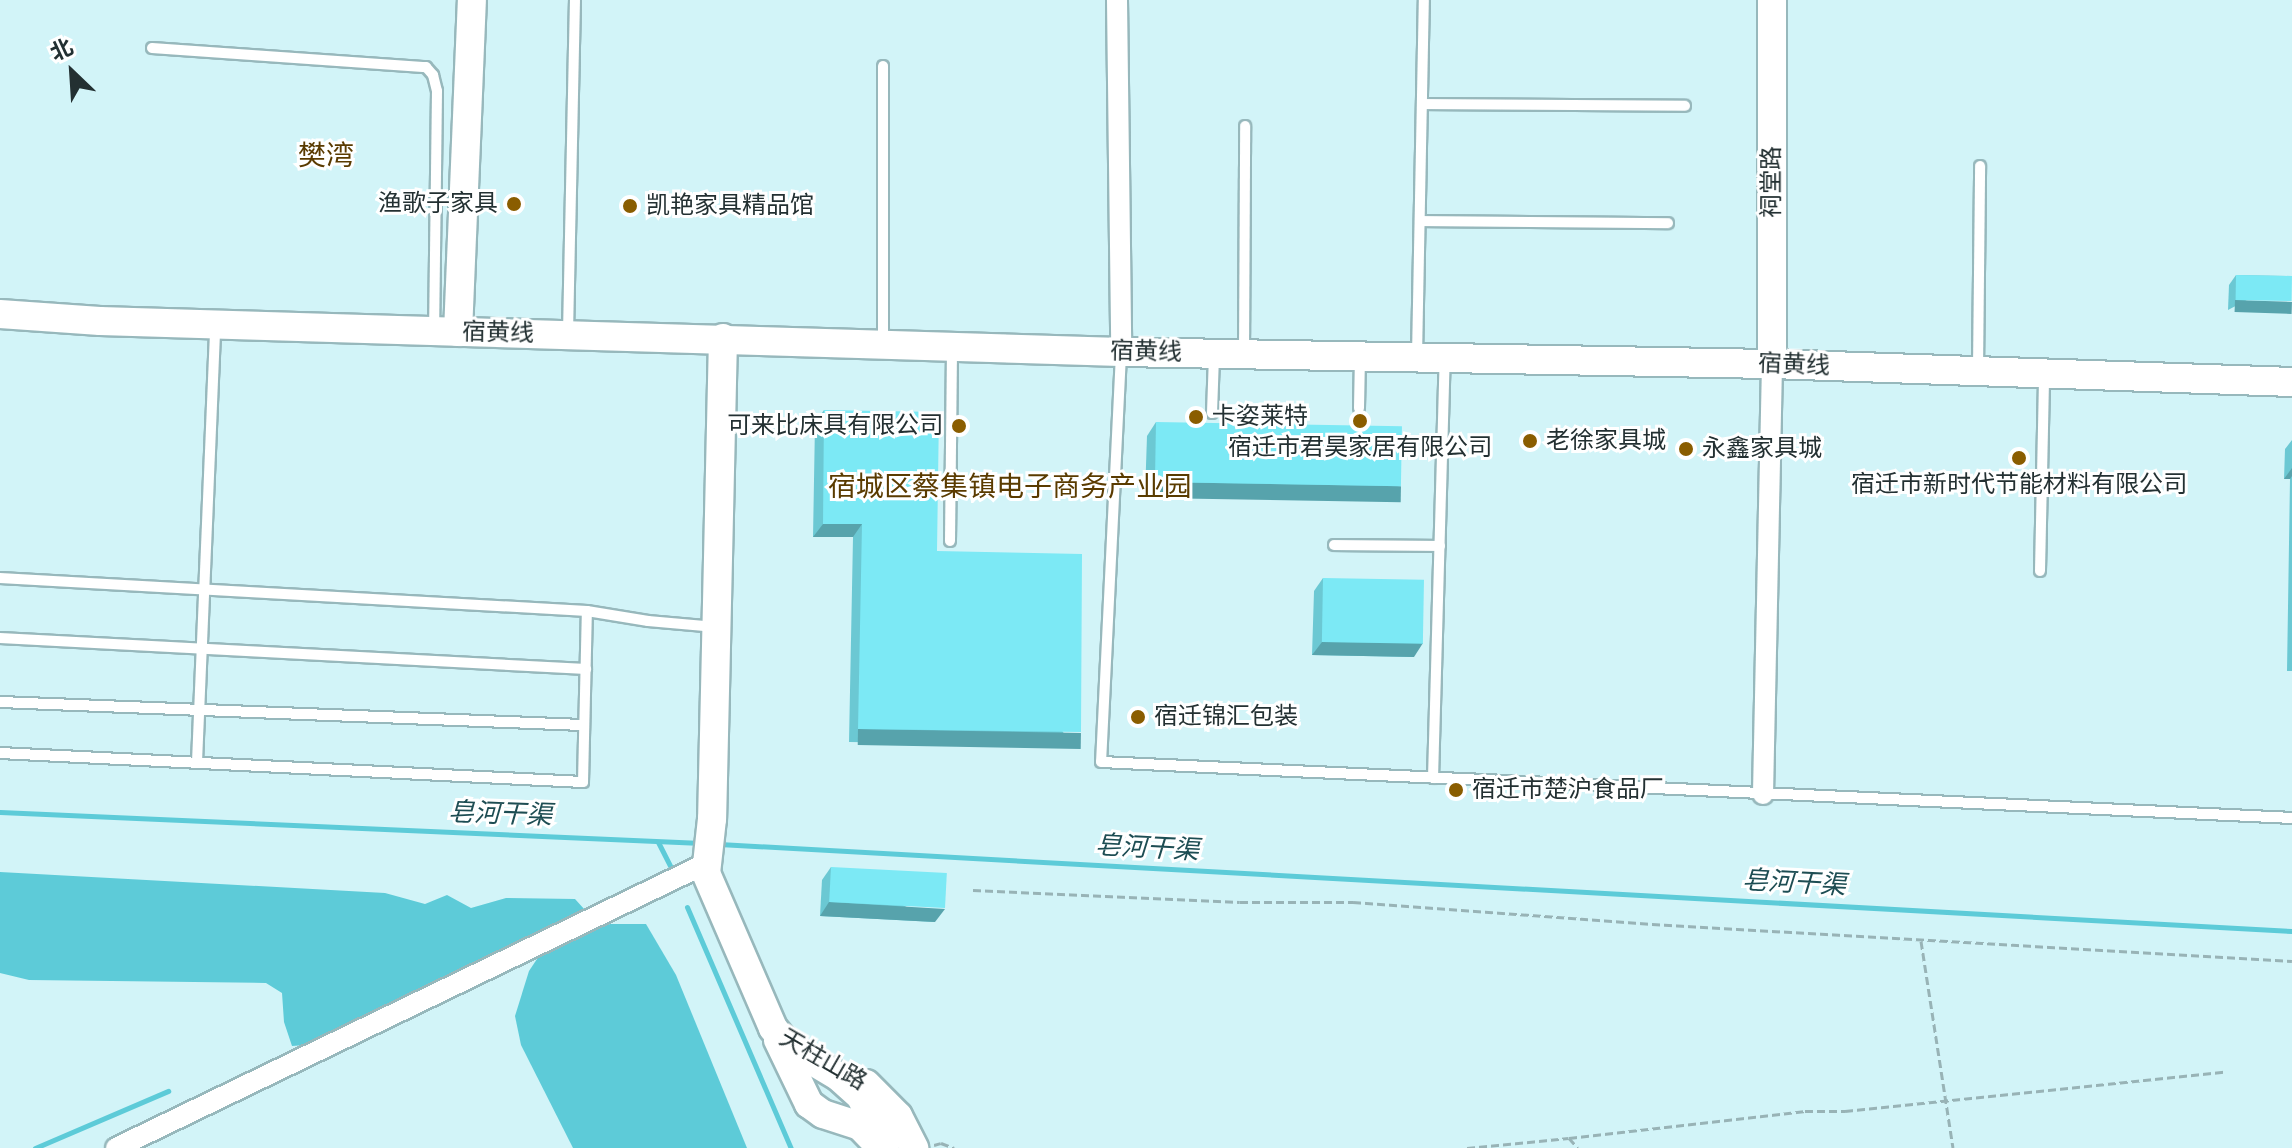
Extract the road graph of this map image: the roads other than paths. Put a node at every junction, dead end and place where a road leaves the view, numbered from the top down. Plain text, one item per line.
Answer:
1 (472, 0) edge
2 (575, 0) edge
3 (1117, 0) edge
4 (1424, 0) edge
5 (1772, 0) edge
6 (152, 48) dead end
7 (883, 66) dead end
8 (1422, 104) junction
9 (1685, 106) dead end
10 (1245, 126) dead end
11 (1980, 166) dead end
12 (1420, 221) junction
13 (1668, 223) dead end
14 (0, 314) edge
15 (215, 325) junction
16 (446, 332) junction
17 (568, 335) junction
18 (723, 338) junction
19 (883, 344) junction
20 (952, 346) junction
21 (1121, 352) junction
22 (1214, 354) junction
23 (1244, 354) junction
24 (1360, 356) junction
25 (1431, 358) junction
26 (1772, 364) junction
27 (1978, 371) junction
28 (2044, 373) junction
29 (2292, 382) edge
30 (1359, 408) dead end
31 (1212, 413) dead end
32 (950, 541) dead end
33 (1334, 545) dead end
34 (1440, 546) junction
35 (2040, 571) dead end
36 (0, 578) edge
37 (204, 592) junction
38 (587, 611) junction
39 (717, 627) junction
40 (0, 638) edge
41 (202, 648) junction
42 (586, 669) junction
43 (0, 702) edge
44 (199, 711) junction
45 (584, 725) junction
46 (0, 753) edge
47 (197, 762) junction
48 (1433, 778) junction
49 (1763, 794) junction
50 (2292, 818) edge
51 (707, 861) junction
52 (773, 1028) junction
53 (923, 1147) edge
54 (116, 1148) edge
55 (883, 1148) edge

1 - 16 main road
2 - 17 lane
3 - 21 street
4 - 8 lane
5 - 26 main road, 祠堂路
6 - 16 lane
7 - 19 lane
8 - 9 lane
8 - 12 lane
10 - 23 lane
11 - 27 lane
12 - 13 lane
12 - 25 lane
14 - 15 main road, 宿黄线
15 - 16 main road, 宿黄线
15 - 37 lane
16 - 17 main road, 宿黄线
17 - 18 main road, 宿黄线
18 - 19 main road, 宿黄线
18 - 39 main road
19 - 20 main road, 宿黄线
20 - 21 main road, 宿黄线
20 - 32 lane
21 - 22 main road, 宿黄线
21 - 48 lane
22 - 23 main road, 宿黄线
22 - 31 lane
23 - 24 main road, 宿黄线
24 - 25 main road, 宿黄线
24 - 30 lane
25 - 26 main road, 宿黄线
25 - 34 lane
26 - 27 main road, 宿黄线
26 - 49 street
27 - 28 main road, 宿黄线
28 - 29 main road, 宿黄线
28 - 35 lane
33 - 34 lane
34 - 48 lane
36 - 37 lane
37 - 38 lane
37 - 41 lane
38 - 39 lane
38 - 42 lane
39 - 51 main road
40 - 41 lane
41 - 42 lane
41 - 44 lane
42 - 45 lane
43 - 44 lane
44 - 45 lane
44 - 47 lane
45 - 47 lane
46 - 47 lane
48 - 49 lane
49 - 50 lane
51 - 52 main road
51 - 54 street
52 - 53 main road, 天柱山路
52 - 55 main road
52 - 55 main road, 天柱山路

